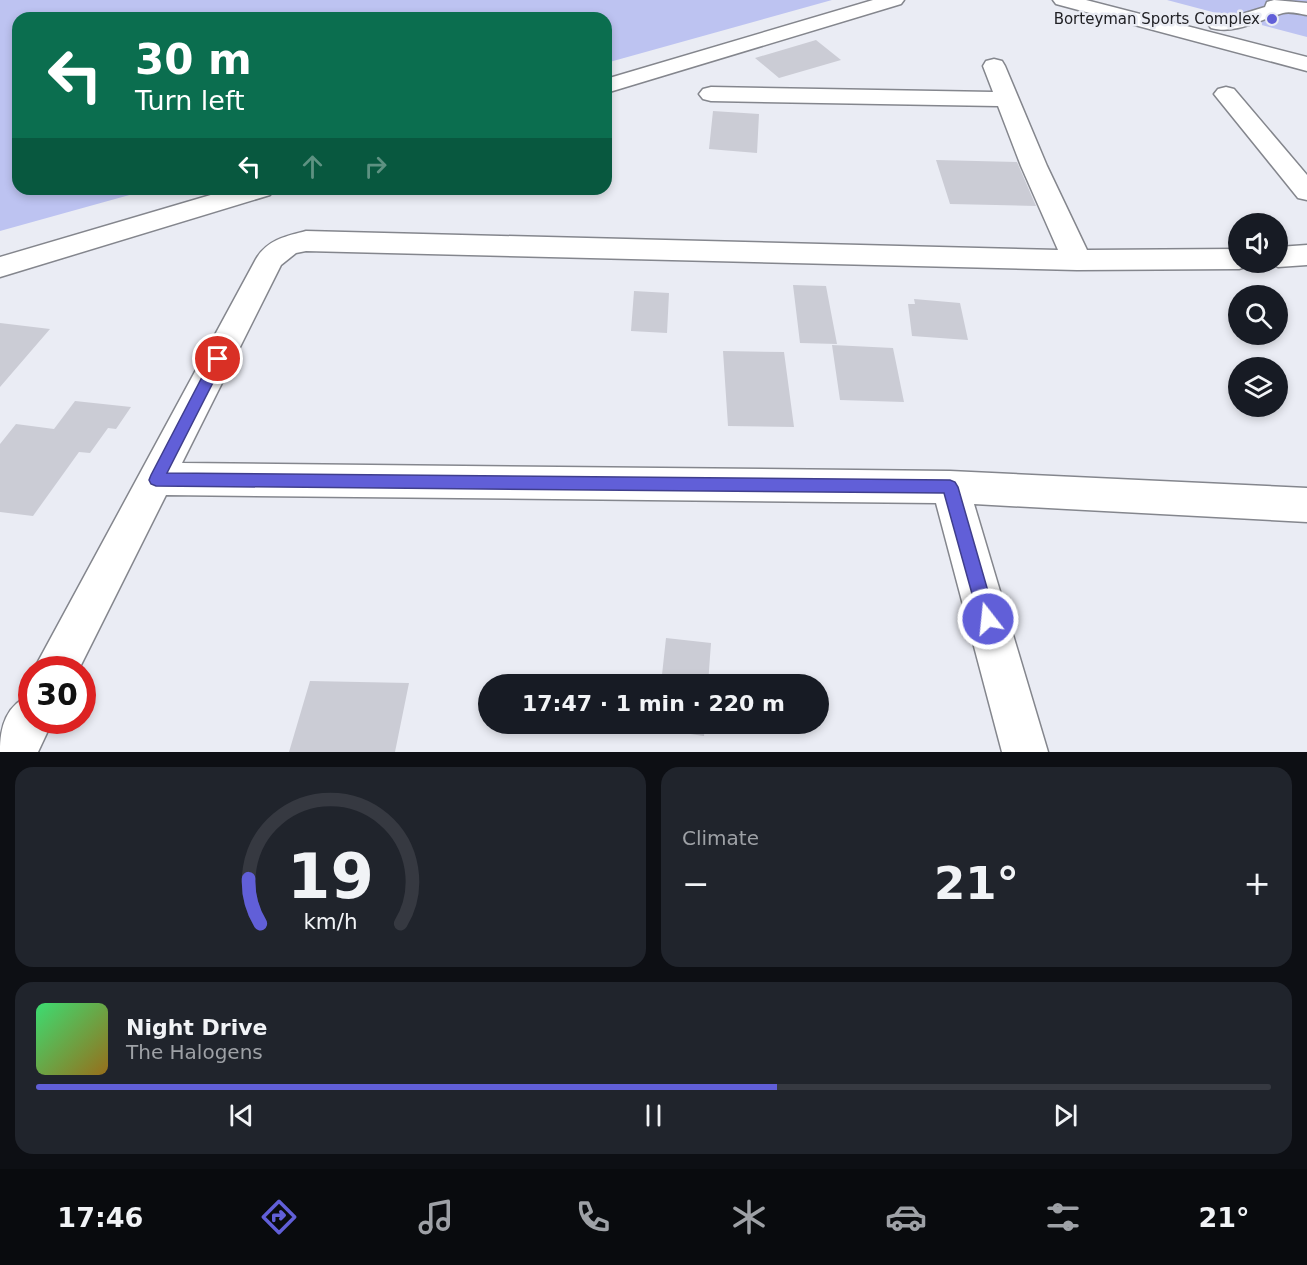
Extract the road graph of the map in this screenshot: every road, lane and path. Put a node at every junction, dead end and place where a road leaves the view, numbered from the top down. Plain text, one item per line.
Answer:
1 (894, 0) edge
2 (1063, 0) edge
3 (1129, 0) edge
4 (1307, 9) edge
5 (1276, 12) edge
6 (1218, 24) junction
7 (1307, 48) edge
8 (1307, 64) edge
9 (994, 66) dead end
10 (612, 84) edge
11 (711, 94) dead end
12 (1226, 94) dead end
13 (1006, 99) junction
14 (1307, 192) edge
15 (241, 195) edge
16 (1307, 255) edge
17 (1288, 256) edge
18 (1228, 259) edge
19 (1077, 260) junction
20 (0, 267) edge
21 (156, 480) junction
22 (950, 487) junction
23 (1307, 505) edge
24 (63, 656) edge
25 (22, 734) edge
26 (13, 752) edge
27 (1025, 752) edge

1 - 10 street
2 - 8 street
3 - 6 street
4 - 5 street
5 - 6 street
6 - 7 street
9 - 13 street
11 - 13 street
12 - 14 street
13 - 19 street
15 - 20 street
16 - 17 street
18 - 19 street
19 - 21 street
21 - 22 street
21 - 24 street
22 - 23 street
22 - 27 street
25 - 26 street

